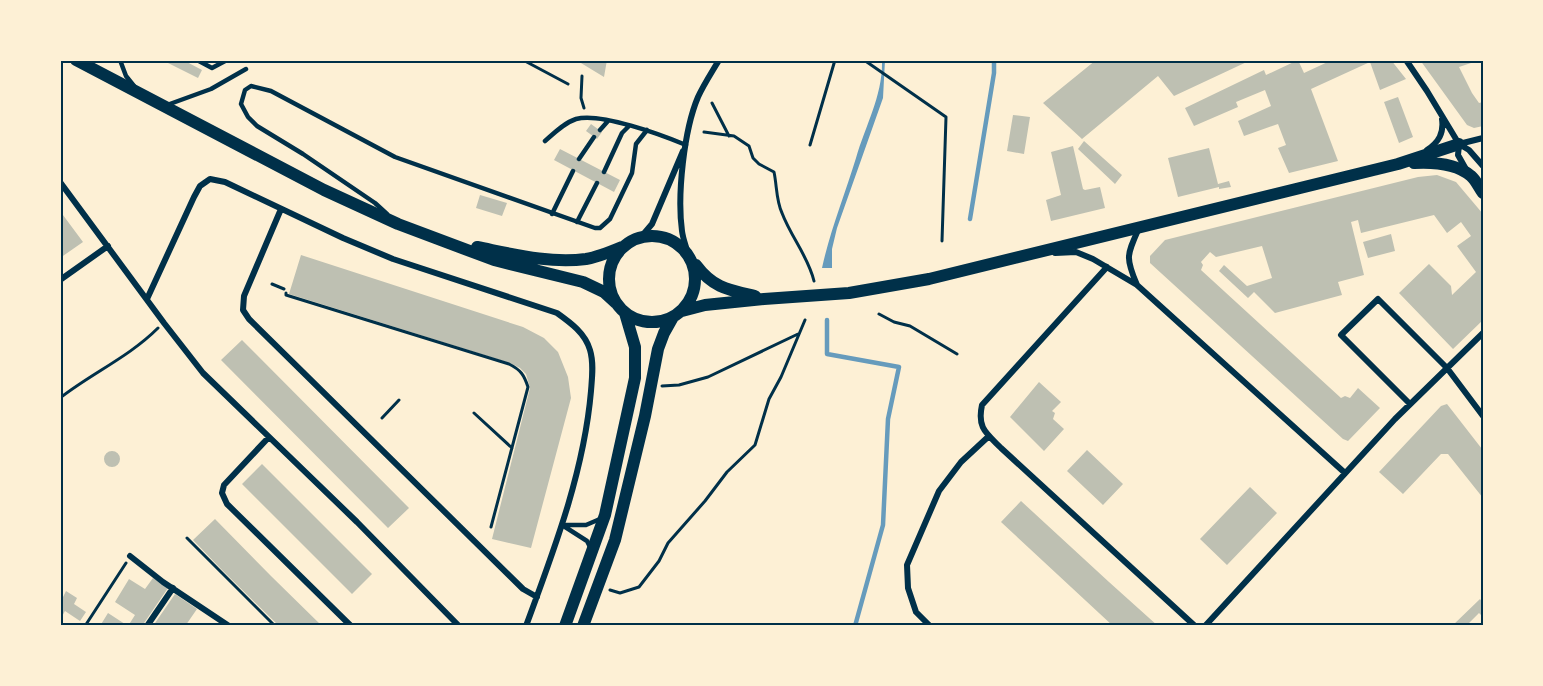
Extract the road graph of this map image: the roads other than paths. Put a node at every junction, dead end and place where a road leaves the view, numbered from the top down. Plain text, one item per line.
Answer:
1 (76, 60) edge
2 (120, 60) edge
3 (197, 60) edge
4 (227, 60) edge
5 (718, 60) edge
6 (1406, 60) edge
7 (246, 69) dead end
8 (142, 94) junction
9 (164, 106) junction
10 (1441, 115) junction
11 (608, 121) junction
12 (629, 126) junction
13 (600, 130) dead end
14 (647, 130) junction
15 (594, 137) dead end
16 (1483, 138) edge
17 (545, 141) dead end
18 (1459, 144) junction
19 (686, 145) junction
20 (579, 159) dead end
21 (1398, 164) junction
22 (1483, 166) edge
23 (573, 171) dead end
24 (604, 172) dead end
25 (1471, 176) junction
26 (60, 182) edge
27 (597, 183) dead end
28 (1483, 193) edge
29 (281, 209) junction
30 (552, 214) junction
31 (577, 222) junction
32 (398, 224) junction
33 (1139, 228) junction
34 (641, 237) junction
35 (439, 239) junction
36 (108, 246) junction
37 (623, 247) junction
38 (1035, 253) junction
39 (689, 255) junction
40 (1107, 267) junction
41 (60, 280) edge
42 (1137, 285) junction
43 (147, 299) junction
44 (764, 299) junction
45 (616, 303) junction
46 (625, 313) junction
47 (677, 314) junction
48 (1483, 333) edge
49 (1447, 368) junction
50 (1410, 404) junction
51 (1483, 416) edge
52 (989, 436) junction
53 (269, 437) junction
54 (1345, 473) junction
55 (605, 516) junction
56 (562, 525) junction
57 (593, 551) junction
58 (130, 556) road end
59 (173, 588) junction
60 (537, 597) junction
61 (147, 626) edge
62 (229, 626) edge
63 (351, 626) edge
64 (459, 626) edge
65 (526, 626) edge
66 (565, 626) edge
67 (583, 626) edge
68 (930, 626) edge
69 (1196, 626) edge
70 (1205, 626) edge

1 - 8 main road
2 - 8 lane
3 - 4 lane
5 - 19 street
6 - 10 street
7 - 9 lane
8 - 9 main road
9 - 32 main road
10 - 18 street
10 - 21 street
11 - 12 lane
11 - 13 lane
11 - 17 lane
12 - 14 lane
12 - 24 lane
14 - 19 lane
14 - 31 lane
15 - 20 lane
16 - 18 street
18 - 21 main road
18 - 22 street
18 - 25 street
19 - 34 street
19 - 39 street
21 - 25 main road
21 - 33 main road
23 - 30 lane
25 - 28 main road
26 - 36 street
27 - 31 lane
29 - 43 street
29 - 56 street
29 - 60 street
30 - 31 lane
30 - 32 lane
32 - 35 main road
33 - 38 main road
33 - 42 street
34 - 37 main road
34 - 39 main road
35 - 37 main road
35 - 45 main road
36 - 41 street
36 - 43 street
37 - 45 main road
38 - 40 street
38 - 44 main road
39 - 44 main road
39 - 47 main road
40 - 42 street
40 - 52 street
42 - 54 street
43 - 53 street
44 - 47 main road
45 - 46 main road
46 - 47 main road
46 - 55 main road
47 - 67 main road
48 - 49 street
49 - 50 street
49 - 50 street
49 - 51 street
50 - 54 street
52 - 68 street
52 - 69 street
53 - 63 street
53 - 64 street
54 - 70 street
55 - 56 lane
55 - 57 main road
56 - 57 lane
56 - 60 street
57 - 66 main road
58 - 59 street
59 - 61 street
59 - 62 street
60 - 65 street

